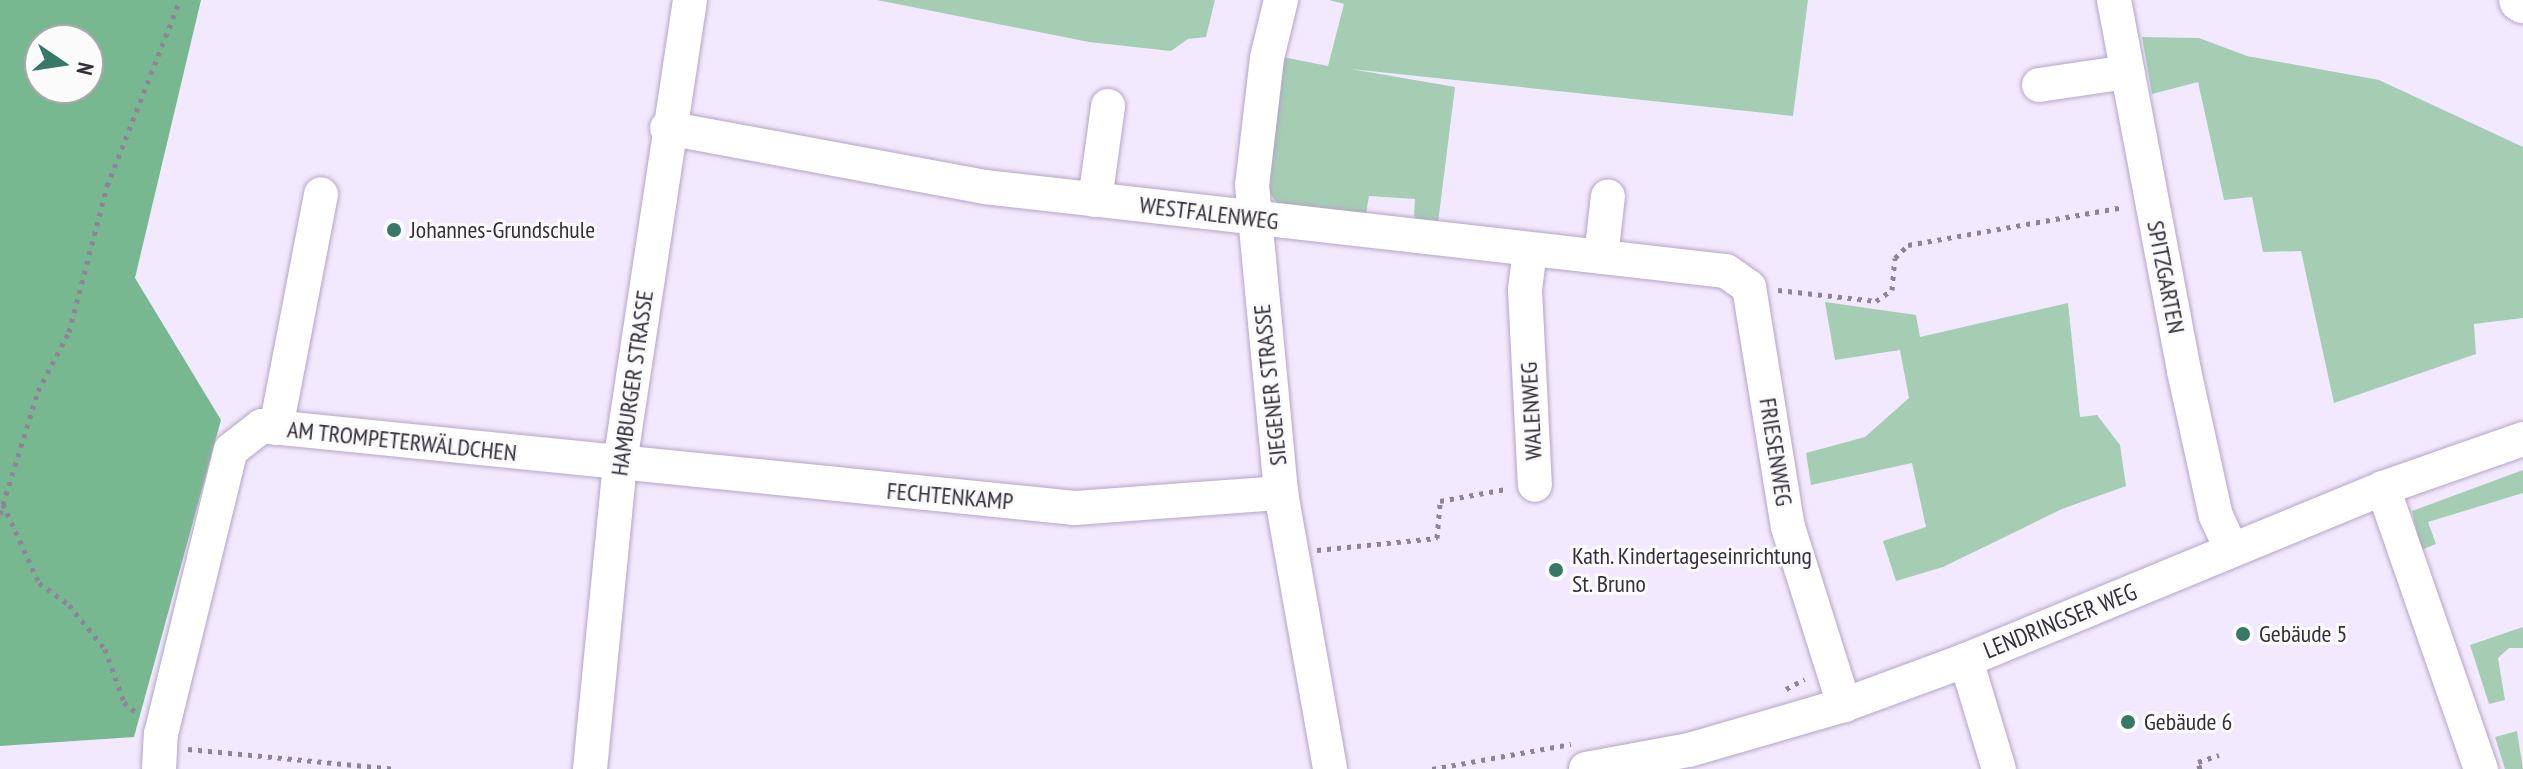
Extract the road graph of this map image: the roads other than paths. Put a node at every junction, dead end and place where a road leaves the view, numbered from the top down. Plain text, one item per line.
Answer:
1 (690, 0) edge
2 (1281, 0) edge
3 (2114, 0) edge
4 (2127, 72) junction
5 (2039, 85) dead end
6 (1108, 106) dead end
7 (667, 128) junction
8 (321, 194) dead end
9 (1608, 196) dead end
10 (1095, 200) junction
11 (1255, 218) junction
12 (1530, 250) junction
13 (1601, 257) junction
14 (1749, 287) joint
15 (276, 428) junction
16 (2523, 439) edge
17 (620, 463) junction
18 (1535, 485) road end
19 (2383, 488) junction
20 (1281, 493) junction
21 (2232, 551) junction
22 (1966, 660) junction
23 (1844, 705) junction
24 (159, 769) edge
25 (590, 769) edge
26 (1330, 769) edge
27 (1586, 769) edge
28 (1999, 769) edge
29 (2481, 769) edge

1 - 7 street, HAMBURGER STRASSE
2 - 11 street, SIEGENER STRASSE
3 - 4 street, SPITZGARTEN
4 - 5 street
4 - 21 street, SPITZGARTEN
6 - 10 street
7 - 10 street, WESTFALENWEG
7 - 17 street, HAMBURGER STRASSE
8 - 15 street
9 - 13 street
10 - 11 street, WESTFALENWEG
11 - 12 street, WESTFALENWEG
11 - 20 street, SIEGENER STRASSE
12 - 13 street, WESTFALENWEG
12 - 18 street, WALENWEG
13 - 14 street, WESTFALENWEG
14 - 23 street, FRIESENWEG
15 - 17 street, AM TROMPETERWÄLDCHEN
15 - 24 street, AM TROMPETERWÄLDCHEN
16 - 19 street, LENDRINGSER WEG
17 - 20 street, FECHTENKAMP
17 - 25 street, HAMBURGER STRASSE
19 - 21 street, LENDRINGSER WEG
19 - 29 street
20 - 26 street, SIEGENER STRASSE
21 - 22 street, LENDRINGSER WEG
22 - 23 street, LENDRINGSER WEG
22 - 28 street
23 - 27 street, LENDRINGSER WEG

